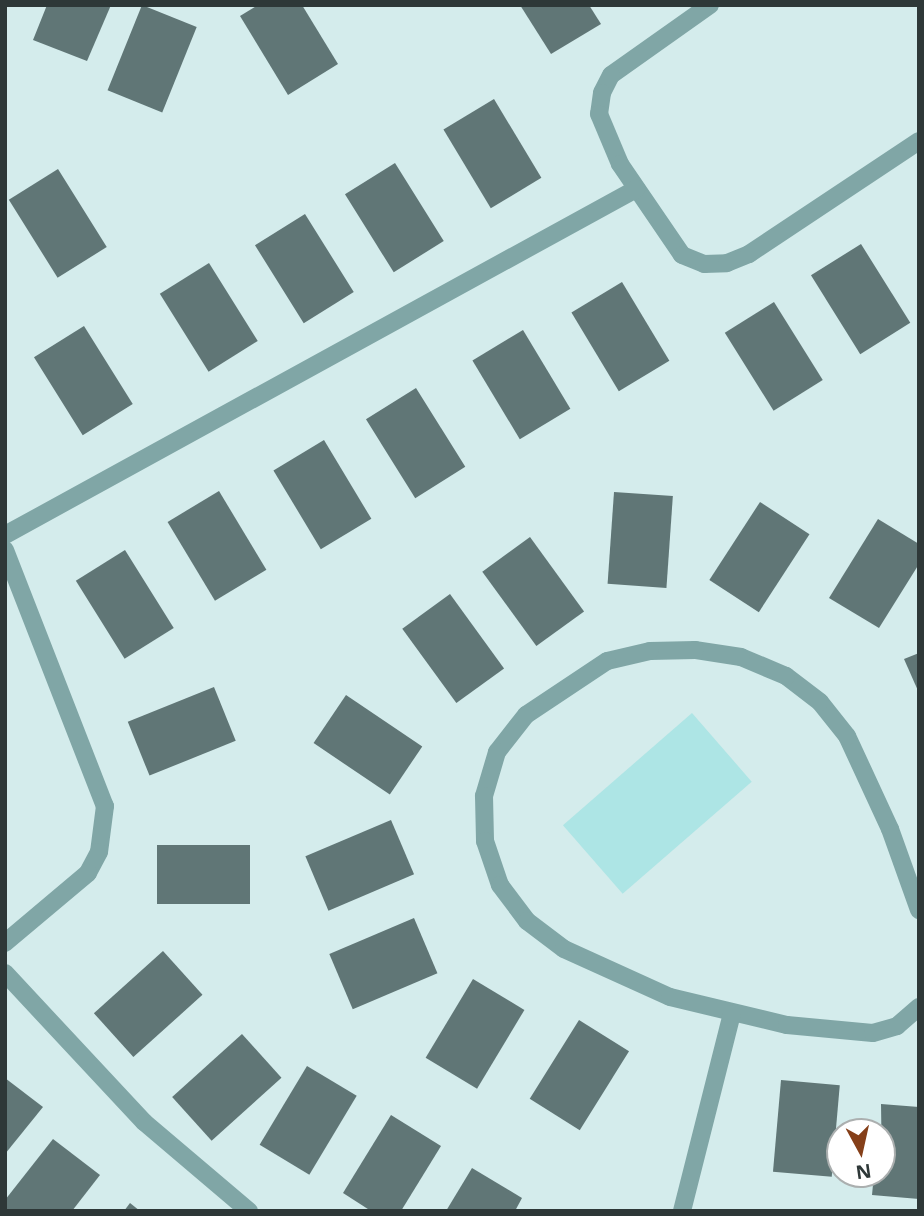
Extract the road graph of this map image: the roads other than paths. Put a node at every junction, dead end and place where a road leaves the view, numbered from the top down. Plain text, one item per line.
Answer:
1 (710, 5) edge
2 (919, 141) edge
3 (636, 189) junction
4 (5, 535) edge
5 (5, 550) edge
6 (919, 910) edge
7 (5, 943) edge
8 (5, 973) edge
9 (919, 1007) edge
10 (732, 1014) junction
11 (249, 1211) edge
12 (682, 1211) edge

1 - 3 street
2 - 3 street
3 - 4 street
5 - 7 street
6 - 10 street
8 - 11 street
9 - 10 street
10 - 12 street

